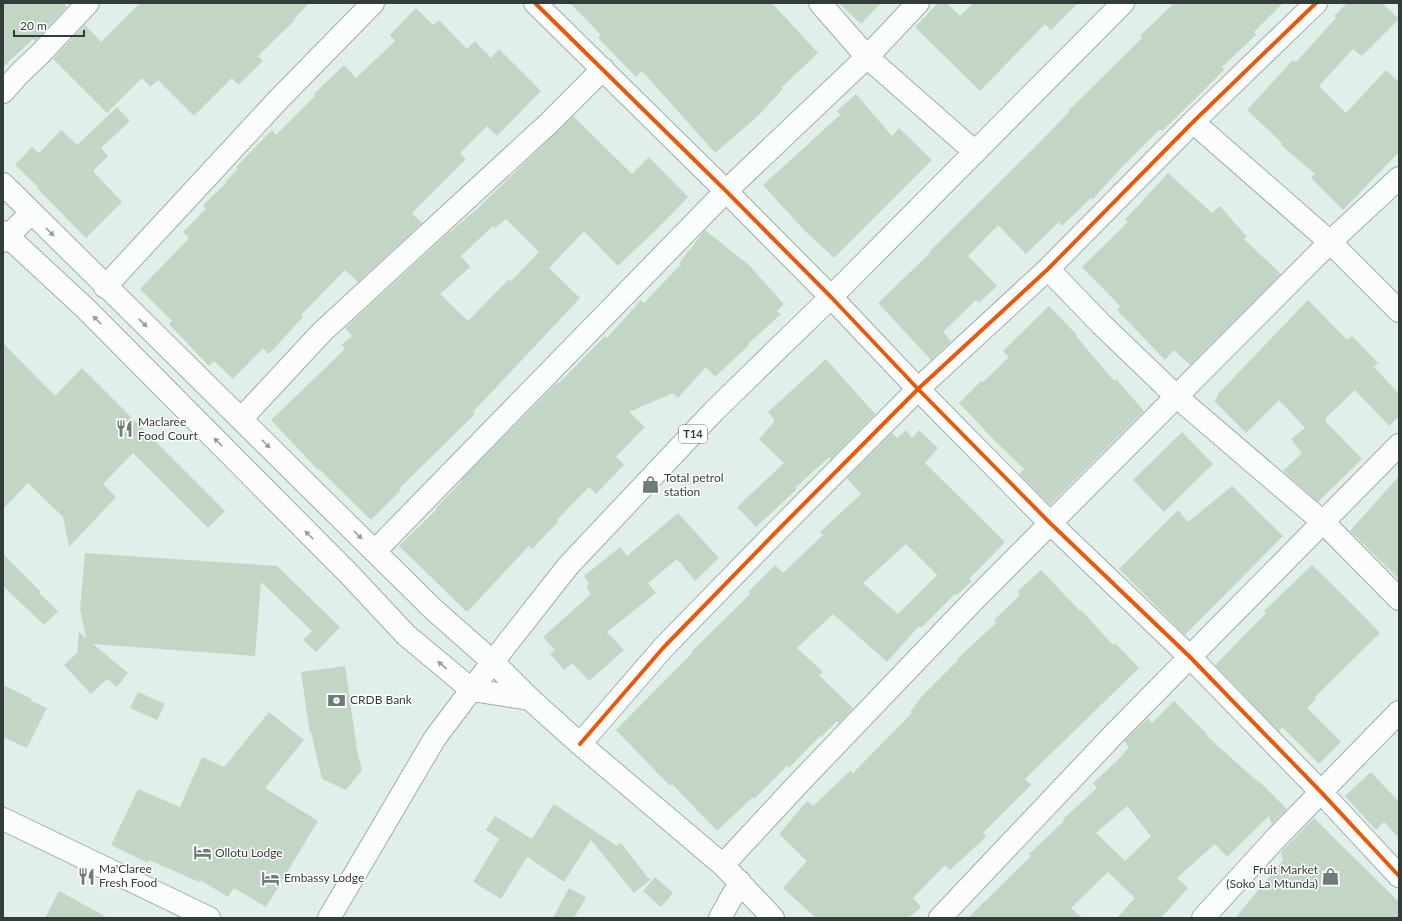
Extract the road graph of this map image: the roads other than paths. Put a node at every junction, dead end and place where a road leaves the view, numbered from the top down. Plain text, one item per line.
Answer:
1 (88, 3) edge
2 (373, 3) edge
3 (535, 3) edge
4 (820, 3) edge
5 (918, 3) edge
6 (1123, 3) edge
7 (1316, 3) edge
8 (868, 57) junction
9 (603, 69) junction
10 (3, 92) edge
11 (1193, 122) junction
12 (975, 152) junction
13 (1399, 178) edge
14 (3, 184) edge
15 (726, 190) junction
16 (31, 213) junction
17 (4, 236) edge
18 (1330, 242) junction
19 (1048, 269) junction
20 (105, 287) junction
21 (831, 297) junction
22 (1399, 311) edge
23 (918, 389) junction
24 (1177, 397) junction
25 (241, 419) junction
26 (1399, 445) edge
27 (1324, 523) junction
28 (1050, 524) junction
29 (375, 551) junction
30 (1399, 599) edge
31 (1190, 658) junction
32 (493, 662) junction
33 (472, 690) junction
34 (530, 699) junction
35 (1399, 712) edge
36 (580, 744) junction
37 (1321, 792) junction
38 (3, 818) edge
39 (723, 865) junction
40 (1399, 876) edge
41 (740, 882) junction
42 (209, 918) edge
43 (329, 918) edge
44 (720, 918) edge
45 (774, 918) edge
46 (940, 918) edge
47 (1203, 918) edge

1 - 10 main road
2 - 20 main road
3 - 9 main road
4 - 8 main road
5 - 8 main road
6 - 12 main road, T14
7 - 11 main road
8 - 12 main road
8 - 15 main road
9 - 15 main road
9 - 25 main road
11 - 18 main road
11 - 19 main road
12 - 21 main road, T14
13 - 18 main road
14 - 16 main road
15 - 21 main road
15 - 29 main road
16 - 17 main road
16 -> 20 main road
33 -> 17 main road
18 - 22 main road
18 - 24 main road
19 - 23 main road
19 - 24 main road
20 -> 25 main road
21 - 23 main road
21 - 32 main road, T14
23 - 28 main road
23 - 36 main road
24 - 27 main road
24 - 28 main road
25 -> 29 main road
26 - 27 main road
27 - 30 main road
27 - 31 main road
28 - 31 main road
28 - 39 main road
29 - 32 main road
31 - 37 main road
31 - 46 main road
32 - 33 main road, T14
32 - 34 main road
33 - 34 main road
33 - 43 main road, T14
34 - 36 main road
35 - 37 main road
36 - 39 main road
37 - 40 main road
37 - 47 main road
38 - 42 main road
39 - 41 main road
41 - 44 main road
41 - 45 main road

